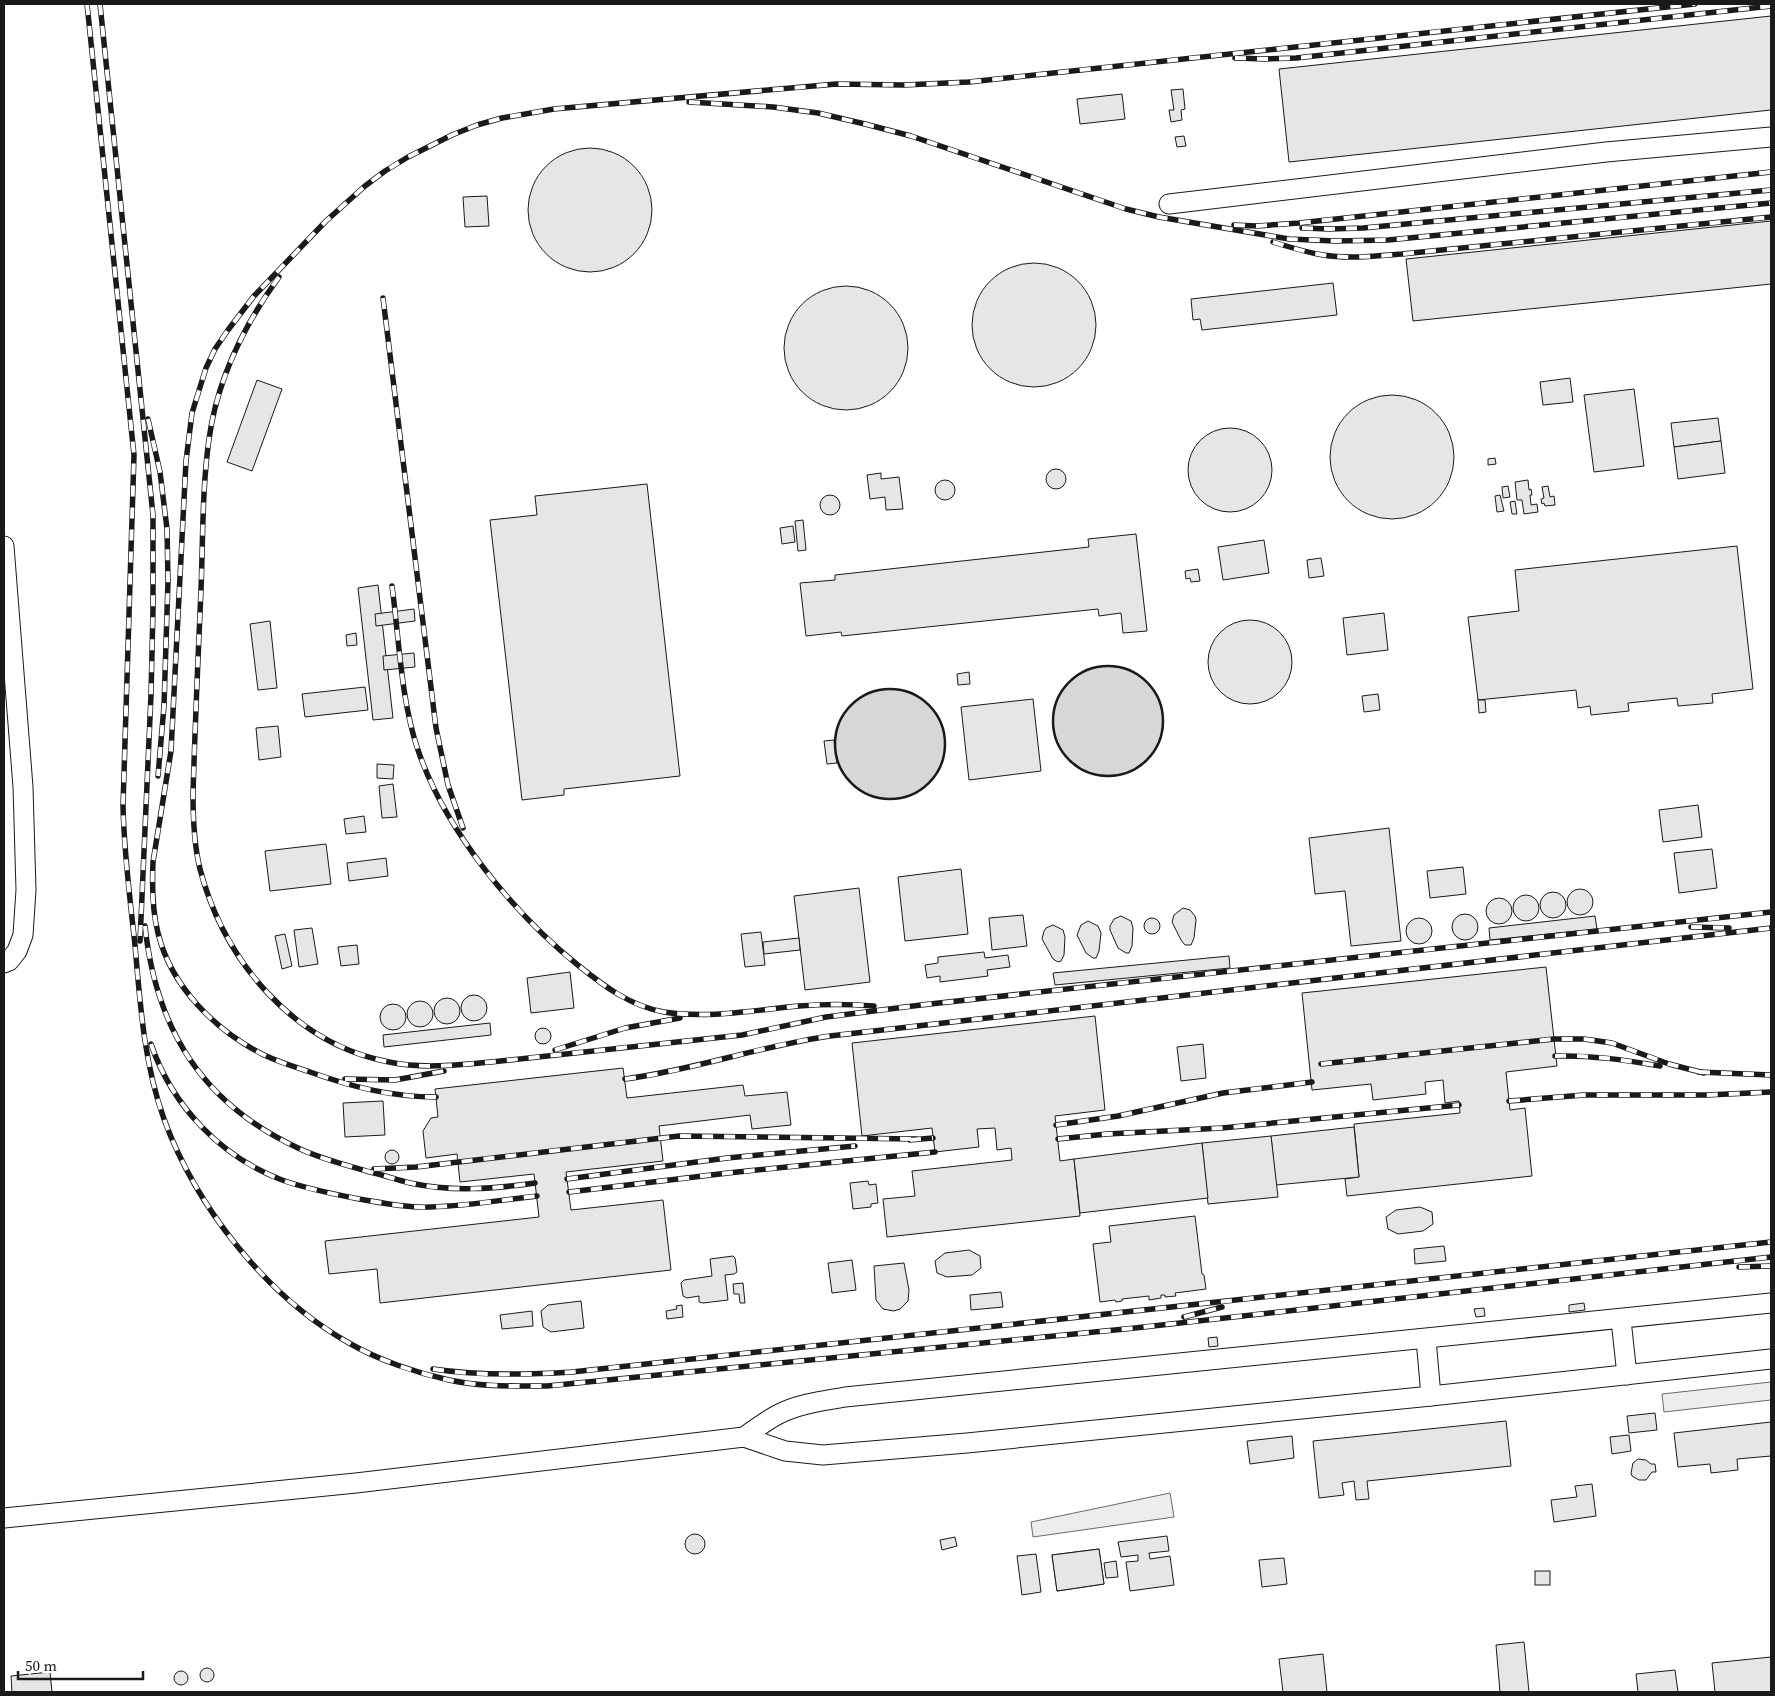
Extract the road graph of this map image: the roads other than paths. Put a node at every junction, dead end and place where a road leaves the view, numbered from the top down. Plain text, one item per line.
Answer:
1 (1771, 137) edge
2 (1169, 204) dead end
3 (4, 546) edge
4 (4, 963) edge
5 (1771, 1303) edge
6 (1620, 1320) junction
7 (1426, 1339) junction
8 (1771, 1359) edge
9 (1627, 1375) junction
10 (1431, 1396) junction
11 (744, 1437) junction
12 (4, 1518) edge

1 - 2 lane
3 - 4 lane
5 - 6 lane
6 - 7 lane
6 - 9 lane
7 - 10 lane
7 - 11 lane
8 - 9 lane
9 - 10 lane
10 - 11 lane
11 - 12 lane

